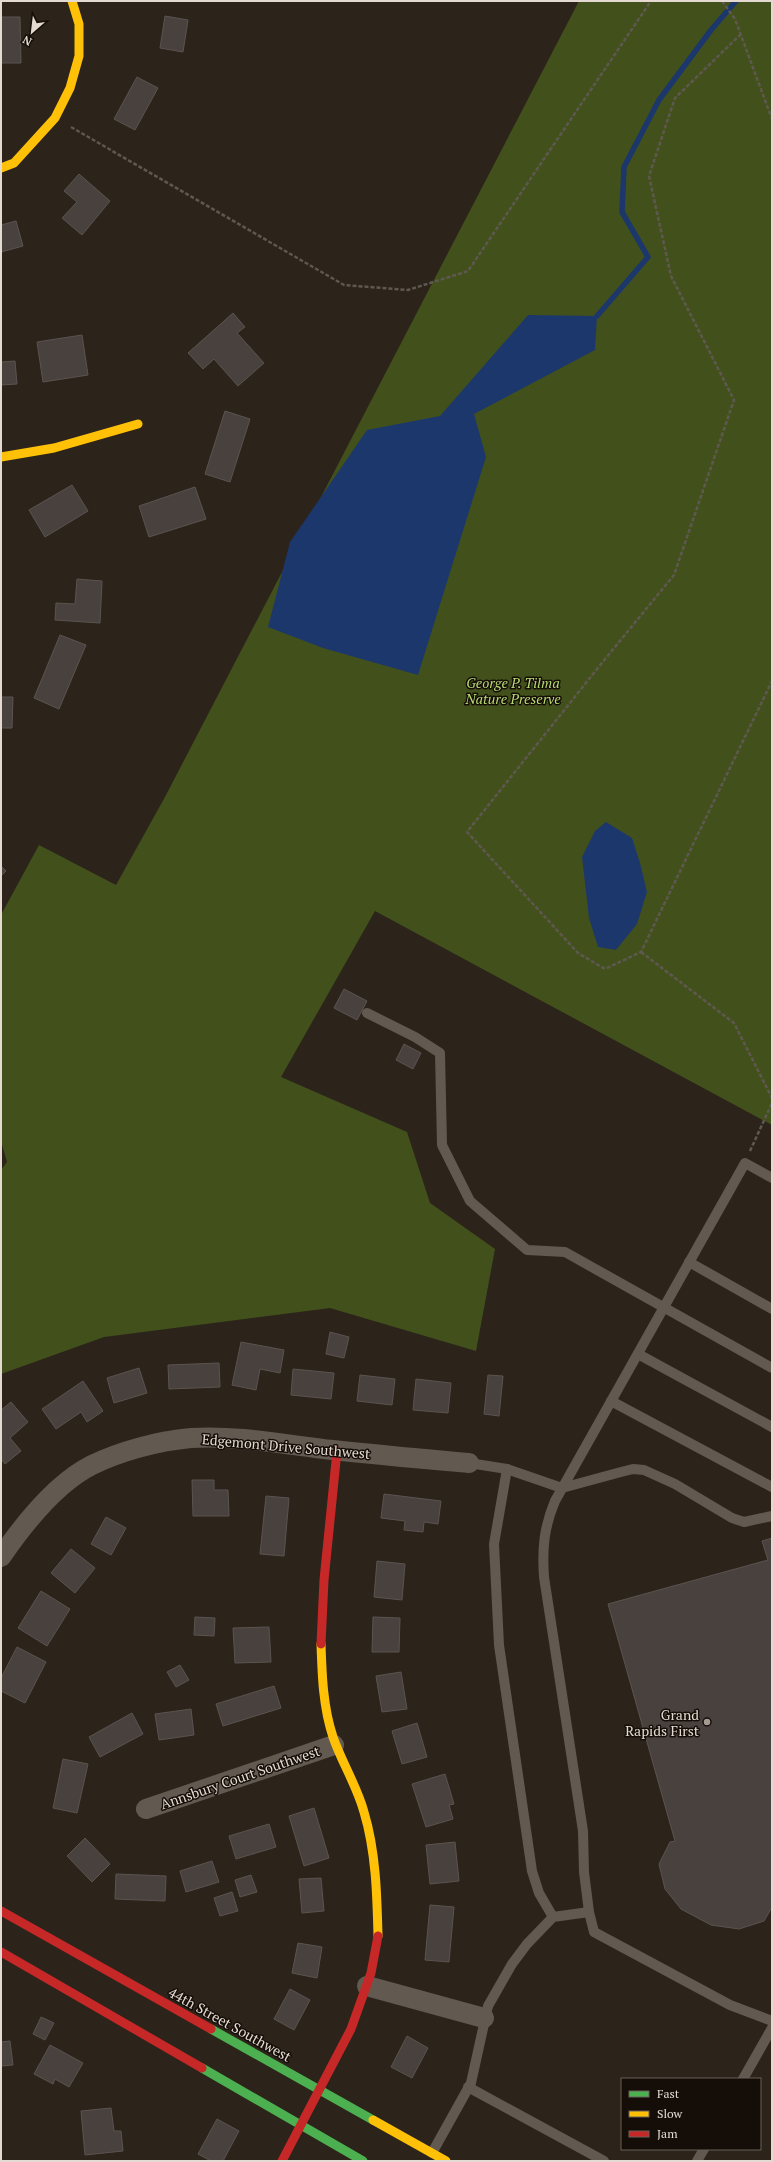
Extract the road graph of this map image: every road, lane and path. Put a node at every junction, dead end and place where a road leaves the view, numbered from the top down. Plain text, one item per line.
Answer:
1 (72, 1) edge
2 (651, 1) edge
3 (723, 2) edge
4 (741, 34) junction
5 (55, 118) junction
6 (772, 119) edge
7 (1, 168) edge
8 (138, 424) dead end
9 (1, 457) edge
10 (772, 681) edge
11 (641, 952) junction
12 (367, 1013) dead end
13 (772, 1098) edge
14 (772, 1104) edge
15 (745, 1163) junction
16 (772, 1178) edge
17 (689, 1262) junction
18 (664, 1307) junction
19 (772, 1309) edge
20 (638, 1354) junction
21 (772, 1368) edge
22 (611, 1401) junction
23 (772, 1427) edge
24 (337, 1451) junction
25 (469, 1463) joint
26 (507, 1469) junction
27 (562, 1488) junction
28 (772, 1488) edge
29 (772, 1516) edge
30 (1, 1557) edge
31 (334, 1745) junction
32 (146, 1809) dead end
33 (1, 1911) edge
34 (588, 1912) junction
35 (553, 1917) junction
36 (1, 1952) edge
37 (367, 1986) junction
38 (484, 2018) junction
39 (772, 2021) edge
40 (772, 2028) edge
41 (744, 2078) edge
42 (468, 2087) junction
43 (321, 2090) junction
44 (301, 2125) junction
45 (703, 2150) edge
46 (432, 2153) junction
47 (282, 2161) edge
48 (363, 2161) edge
49 (446, 2161) edge
50 (604, 2161) edge
51 (697, 2161) edge

1 - 5 street
2 - 5 path
3 - 4 path
4 - 6 path
4 - 11 path
5 - 7 street
8 - 9 street
10 - 11 path
11 - 13 path
12 - 18 lane
14 - 15 path
15 - 16 lane
15 - 17 lane
17 - 18 lane
17 - 19 lane
18 - 20 lane
18 - 21 lane
20 - 22 lane
20 - 23 lane
22 - 27 lane
22 - 28 lane
24 - 25 street, Edgemont Drive Southwest
24 - 30 street, Edgemont Drive Southwest
24 - 31 street
25 - 26 lane
26 - 27 lane
26 - 35 lane
27 - 29 lane
27 - 34 lane
31 - 32 street, Annsbury Court Southwest
31 - 37 street
33 - 43 street, 44th Street Southwest
34 - 35 lane
34 - 39 lane
35 - 38 lane
36 - 44 street
37 - 38 street
37 - 43 street
38 - 42 lane
40 - 41 lane
42 - 46 lane
42 - 50 lane
43 - 44 street
43 - 46 street, 44th Street Southwest
44 - 47 street
44 - 48 street
45 - 51 lane
46 - 49 street, 44th Street Southwest

